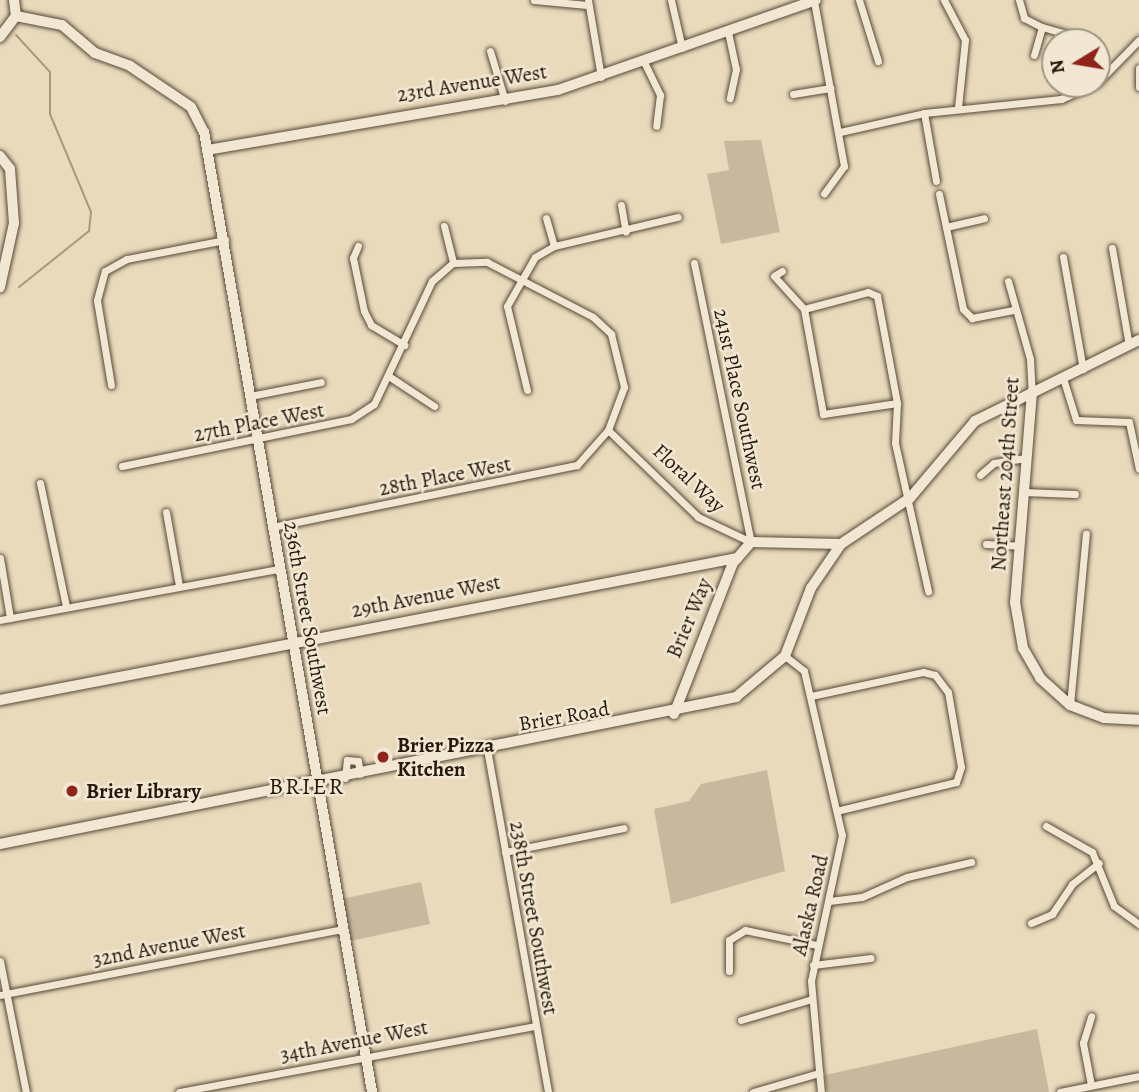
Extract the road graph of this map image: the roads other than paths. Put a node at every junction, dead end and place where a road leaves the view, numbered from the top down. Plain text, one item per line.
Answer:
1 (14, 0) edge
2 (534, 0) edge
3 (671, 0) edge
4 (815, 0) edge
5 (859, 0) edge
6 (944, 0) edge
7 (1019, 0) edge
8 (587, 2) edge
9 (16, 16) junction
10 (1042, 27) junction
11 (1046, 28) edge
12 (728, 32) junction
13 (0, 37) edge
14 (1139, 40) edge
15 (682, 48) junction
16 (490, 51) dead end
17 (1034, 55) dead end
18 (878, 61) dead end
19 (644, 62) junction
20 (1111, 68) edge
21 (1139, 68) edge
22 (601, 77) junction
23 (1139, 87) edge
24 (831, 89) junction
25 (793, 94) dead end
26 (730, 98) dead end
27 (1063, 98) edge
28 (505, 102) junction
29 (958, 108) junction
30 (924, 113) junction
31 (656, 126) dead end
32 (840, 132) junction
33 (207, 150) junction
34 (0, 156) edge
35 (936, 181) dead end
36 (824, 194) dead end
37 (939, 194) dead end
38 (621, 205) dead end
39 (678, 217) dead end
40 (546, 218) dead end
41 (984, 218) dead end
42 (444, 226) dead end
43 (946, 226) junction
44 (626, 232) junction
45 (225, 240) junction
46 (358, 246) dead end
47 (554, 246) junction
48 (1112, 248) dead end
49 (1062, 257) dead end
50 (453, 263) junction
51 (694, 263) dead end
52 (782, 271) dead end
53 (518, 279) junction
54 (1007, 281) dead end
55 (0, 287) edge
56 (804, 309) junction
57 (1013, 310) junction
58 (1134, 343) edge
59 (404, 345) junction
60 (1083, 369) junction
61 (390, 377) junction
62 (1063, 378) junction
63 (321, 382) dead end
64 (111, 385) dead end
65 (527, 390) dead end
66 (1032, 392) junction
67 (255, 395) junction
68 (897, 403) junction
69 (434, 406) dead end
70 (608, 430) junction
71 (263, 440) junction
72 (1026, 457) junction
73 (122, 466) dead end
74 (1139, 469) edge
75 (980, 475) dead end
76 (40, 483) dead end
77 (1023, 492) junction
78 (1075, 494) dead end
79 (910, 498) junction
80 (166, 512) dead end
81 (273, 527) junction
82 (1086, 534) dead end
83 (751, 542) junction
84 (841, 544) junction
85 (986, 544) dead end
86 (1019, 546) junction
87 (0, 558) edge
88 (737, 558) junction
89 (279, 569) junction
90 (178, 586) junction
91 (928, 591) dead end
92 (66, 606) junction
93 (10, 618) junction
94 (0, 620) edge
95 (291, 642) junction
96 (785, 656) junction
97 (811, 696) junction
98 (0, 700) edge
99 (1070, 705) junction
100 (674, 714) junction
101 (1139, 720) edge
102 (487, 749) junction
103 (359, 770) junction
104 (345, 773) junction
105 (319, 783) junction
106 (840, 810) junction
107 (1046, 826) dead end
108 (624, 828) dead end
109 (0, 844) edge
110 (505, 852) junction
111 (971, 862) dead end
112 (1099, 863) junction
113 (829, 901) junction
114 (1031, 923) dead end
115 (1139, 924) edge
116 (344, 929) junction
117 (817, 945) junction
118 (871, 958) dead end
119 (0, 961) edge
120 (813, 965) junction
121 (729, 971) dead end
122 (3, 994) edge
123 (812, 999) junction
124 (1091, 1016) dead end
125 (741, 1020) dead end
126 (535, 1026) junction
127 (366, 1057) junction
128 (819, 1073) junction
129 (1139, 1076) edge
130 (1091, 1085) junction
131 (26, 1092) edge
132 (179, 1092) edge
133 (372, 1092) edge
134 (548, 1092) edge
135 (753, 1092) edge
136 (821, 1092) edge
137 (1060, 1092) edge

1 - 9 street
2 - 8 street
3 - 15 street
4 - 12 street, 23rd Avenue West
4 - 24 street
5 - 18 street
6 - 29 street
7 - 10 street
8 - 22 street
9 - 13 street
9 - 33 street, 236th Street Southwest
10 - 11 street
10 - 17 street
12 - 15 street, 23rd Avenue West
12 - 26 street
14 - 20 street
15 - 19 street, 23rd Avenue West
16 - 28 street
19 - 22 street, 23rd Avenue West
19 - 31 street
21 - 23 street
22 - 28 street, 23rd Avenue West
24 - 25 street
24 - 32 street
27 - 29 street
28 - 33 street, 23rd Avenue West
29 - 30 street
30 - 32 street
30 - 35 street
32 - 36 street
33 - 45 street, 236th Street Southwest
34 - 55 street
37 - 43 street
38 - 44 street
39 - 44 street
40 - 47 street
41 - 43 street
42 - 50 street
43 - 57 street
44 - 47 street
45 - 64 street
45 - 67 street, 236th Street Southwest
46 - 59 street
47 - 53 street
48 - 58 street
49 - 60 street
50 - 53 street
50 - 59 street, 27th Place West
51 - 83 street, 241st Place Southwest
52 - 56 street
53 - 65 street
53 - 70 street
54 - 57 street, Northeast 204th Street
56 - 68 street
56 - 68 street
57 - 66 street, Northeast 204th Street
58 - 60 street, Brier Road
59 - 61 street, 27th Place West
60 - 62 street, Brier Road
61 - 69 street
61 - 71 street, 27th Place West
62 - 66 street, Brier Road
62 - 74 street
63 - 67 street
66 - 72 street, Northeast 204th Street
66 - 79 street, Brier Road
67 - 71 street, 236th Street Southwest
68 - 79 street
70 - 81 street, 28th Place West
70 - 83 street, Floral Way
71 - 73 street, 27th Place West
71 - 81 street, 236th Street Southwest
72 - 75 street
72 - 77 street, Northeast 204th Street
76 - 92 street
77 - 78 street
77 - 86 street, Northeast 204th Street
79 - 84 street, Brier Road
79 - 91 street
80 - 90 street
81 - 89 street, 236th Street Southwest
82 - 99 street
83 - 84 street
83 - 88 street, Brier Way
84 - 96 street, Brier Road
85 - 86 street
86 - 99 street, Northeast 204th Street
87 - 93 street
88 - 95 street, 29th Avenue West
88 - 100 street, Brier Way
89 - 90 street
89 - 95 street, 236th Street Southwest
90 - 92 street
92 - 93 street
93 - 94 street
95 - 98 street, 29th Avenue West
95 - 105 street, 236th Street Southwest
96 - 97 street, Alaska Road
96 - 100 street, Brier Road
97 - 106 street, Alaska Road
97 - 106 street
99 - 101 street
100 - 102 street, Brier Road
102 - 103 street, Brier Road
102 - 110 street, 238th Street Southwest
103 - 104 street, Brier Road
103 - 104 street
104 - 105 street, Brier Road
105 - 109 street, Brier Road
105 - 116 street, 236th Street Southwest
106 - 113 street, Alaska Road
107 - 112 street
108 - 110 street
110 - 126 street, 238th Street Southwest
111 - 113 street
112 - 114 street
112 - 115 street
113 - 117 street, Alaska Road
116 - 122 street, 32nd Avenue West
116 - 127 street, 236th Street Southwest
117 - 120 street, Alaska Road
117 - 121 street
118 - 120 street
119 - 122 street
120 - 123 street, Alaska Road
122 - 131 street
123 - 125 street
123 - 128 street, Alaska Road
124 - 130 street
126 - 127 street, 34th Avenue West
126 - 134 street, 238th Street Southwest
127 - 132 street, 34th Avenue West
127 - 133 street, 236th Street Southwest
128 - 135 street
128 - 136 street, Alaska Road
129 - 130 street
130 - 137 street

